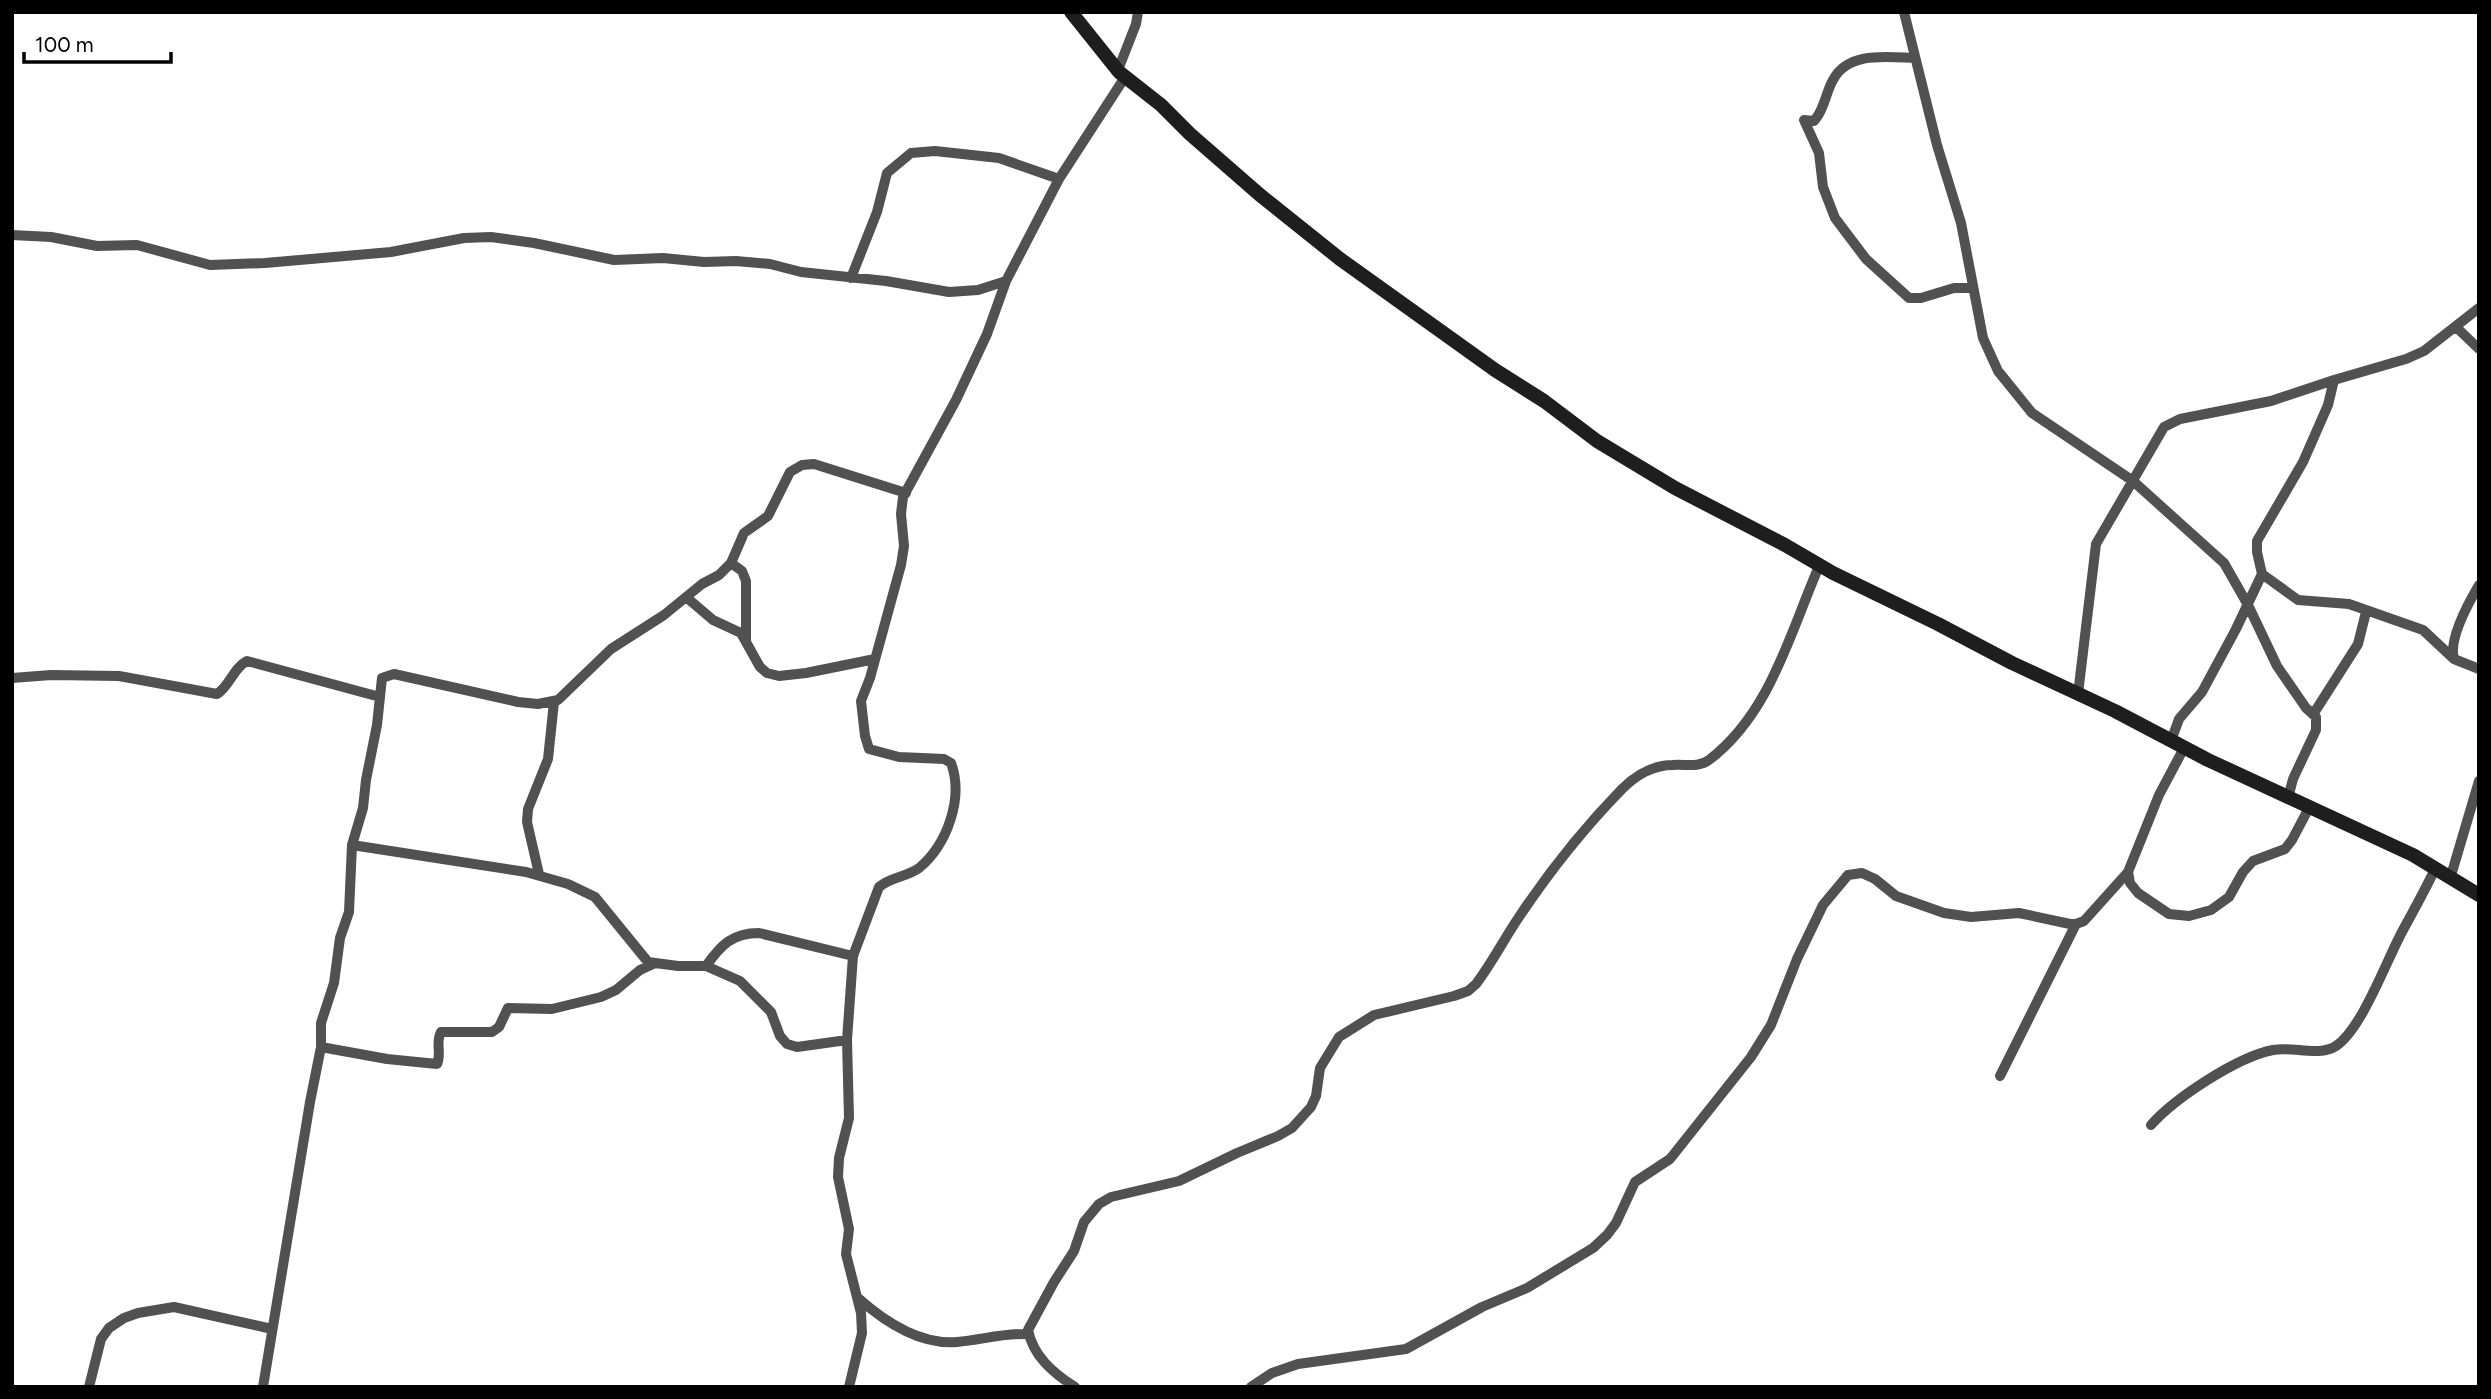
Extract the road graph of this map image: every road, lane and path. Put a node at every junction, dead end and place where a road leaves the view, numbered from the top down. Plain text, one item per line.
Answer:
1 (1071, 12) edge
2 (1138, 12) edge
3 (1904, 12) edge
4 (1915, 58) junction
5 (1121, 73) junction
6 (1059, 179) junction
7 (12, 235) edge
8 (851, 278) junction
9 (1006, 281) junction
10 (1972, 288) junction
11 (2479, 308) edge
12 (2456, 327) junction
13 (2479, 349) edge
14 (2334, 380) junction
15 (2118, 472) junction
16 (2133, 481) junction
17 (906, 493) junction
18 (2124, 493) junction
19 (730, 563) junction
20 (1819, 564) junction
21 (2262, 574) junction
22 (2479, 585) edge
23 (686, 597) junction
24 (2248, 605) junction
25 (2366, 612) junction
26 (746, 640) junction
27 (875, 659) junction
28 (2454, 659) junction
29 (2479, 669) edge
30 (12, 678) edge
31 (2078, 694) junction
32 (380, 697) junction
33 (554, 702) junction
34 (2314, 713) junction
35 (2177, 745) junction
36 (2479, 780) edge
37 (2288, 798) junction
38 (2310, 806) junction
39 (352, 845) junction
40 (2435, 869) junction
41 (2129, 872) junction
42 (539, 874) junction
43 (2450, 878) junction
44 (2479, 895) edge
45 (2076, 924) junction
46 (853, 956) junction
47 (653, 964) junction
48 (706, 965) junction
49 (847, 1040) junction
50 (321, 1047) junction
51 (2000, 1076) dead end
52 (2151, 1125) dead end
53 (858, 1298) junction
54 (272, 1329) junction
55 (1028, 1334) junction
56 (89, 1387) edge
57 (263, 1387) edge
58 (849, 1387) edge
59 (1075, 1387) edge
60 (1251, 1387) edge

1 - 5 street
2 - 5 street
3 - 4 street
4 - 10 street
4 - 10 street
5 - 6 street
5 - 20 street
6 - 8 street
6 - 9 street
7 - 8 street
8 - 9 street
9 - 17 street
10 - 15 street
11 - 12 street
12 - 13 street
12 - 14 street
14 - 16 street
14 - 21 street
15 - 16 street
15 - 18 street
16 - 18 street
16 - 24 street
17 - 19 street
17 - 27 street
18 - 31 street
19 - 23 street
19 - 26 street
20 - 31 street
20 - 55 street
21 - 24 street
21 - 25 street
22 - 28 street
23 - 26 street
23 - 33 street
24 - 34 street
24 - 35 street
25 - 28 street
25 - 34 street
26 - 27 street
27 - 46 street
28 - 29 street
30 - 32 street
31 - 35 street
32 - 33 street
32 - 39 street
33 - 42 street
34 - 37 street
35 - 37 street
35 - 41 street
36 - 43 street
37 - 38 street
38 - 40 street
38 - 41 street
39 - 42 street
39 - 50 street
40 - 43 street
40 - 52 street
41 - 45 street
42 - 47 street
43 - 44 street
45 - 51 street
45 - 60 street
46 - 48 street
46 - 49 street
47 - 48 street
47 - 50 street
48 - 49 street
49 - 53 street
50 - 54 street
53 - 55 street
53 - 58 street
54 - 56 street
54 - 57 street
55 - 59 street

